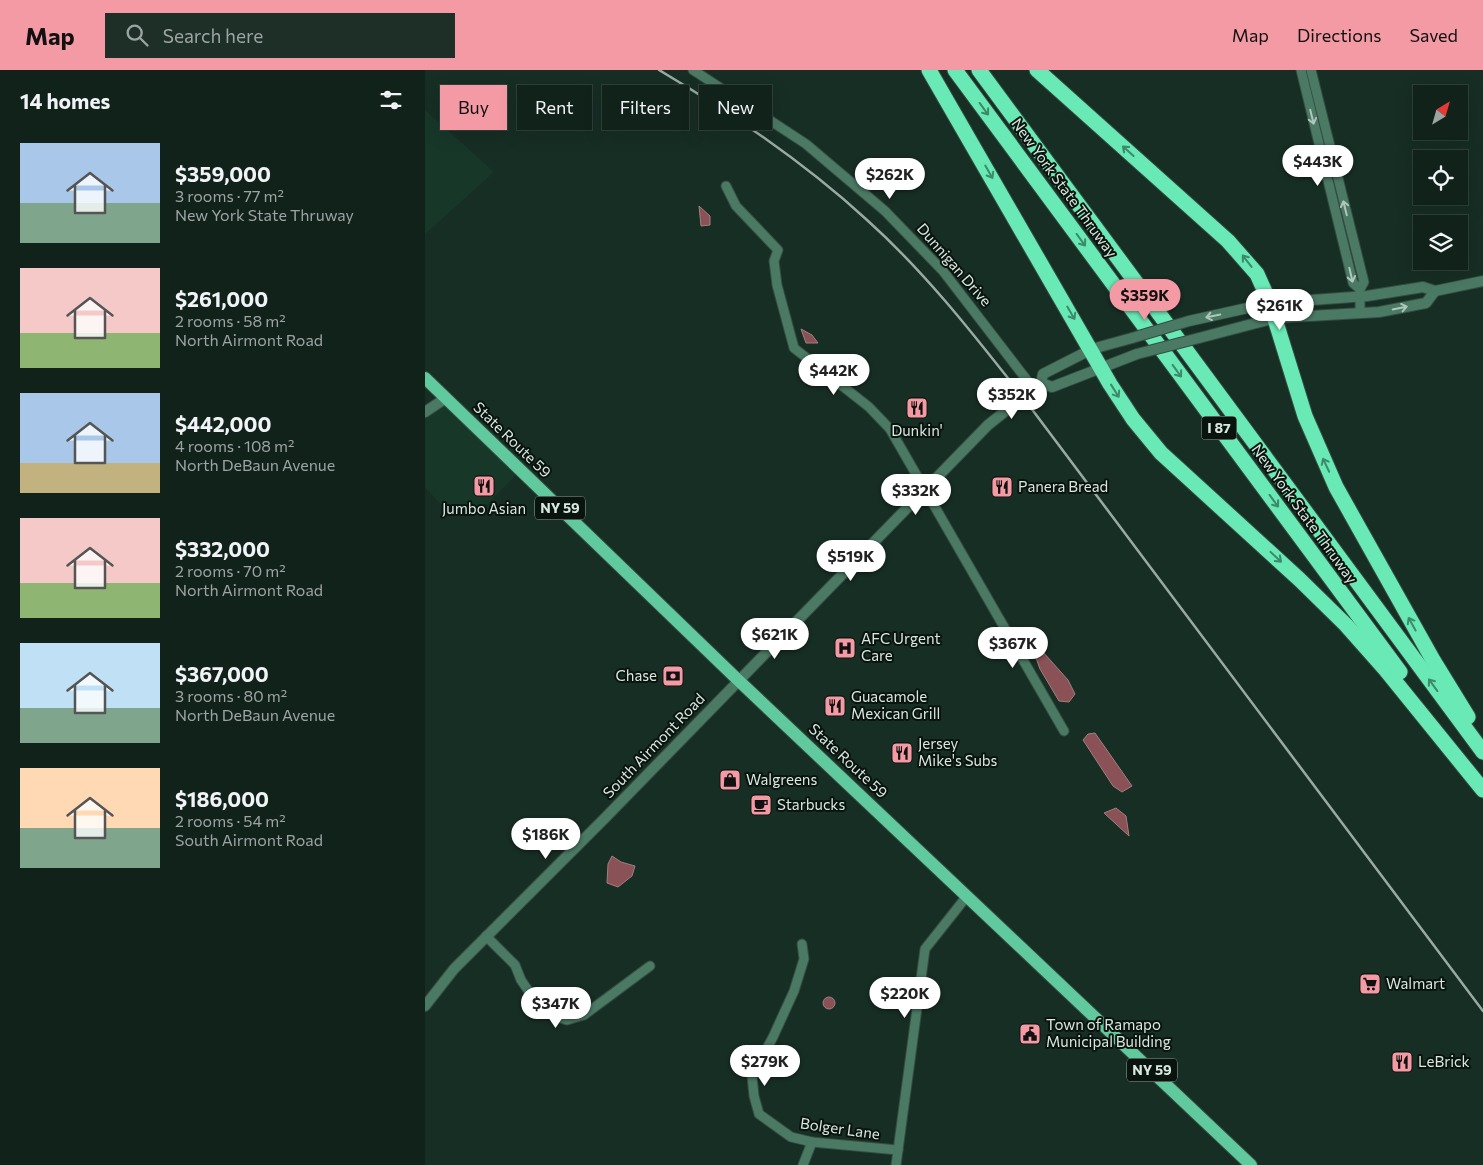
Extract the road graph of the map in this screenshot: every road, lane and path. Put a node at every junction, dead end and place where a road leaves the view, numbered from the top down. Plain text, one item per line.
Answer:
1 (693, 70) edge
2 (929, 70) edge
3 (955, 70) edge
4 (979, 70) edge
5 (1037, 70) edge
6 (1301, 70) edge
7 (1311, 70) edge
8 (726, 186) dead end
9 (1483, 281) edge
10 (1435, 291) junction
11 (1360, 292) junction
12 (1271, 304) junction
13 (1360, 312) junction
14 (1275, 318) junction
15 (1092, 349) junction
16 (1101, 367) junction
17 (425, 378) edge
18 (1037, 386) junction
19 (446, 398) junction
20 (425, 412) edge
21 (925, 490) junction
22 (738, 680) junction
23 (1064, 731) dead end
24 (1483, 740) edge
25 (1483, 752) edge
26 (1483, 785) edge
27 (1483, 790) edge
28 (967, 896) junction
29 (486, 936) junction
30 (802, 944) dead end
31 (650, 966) dead end
32 (425, 1005) edge
33 (812, 1142) junction
34 (898, 1150) junction
35 (803, 1165) edge
36 (896, 1165) edge
37 (1251, 1165) edge

1 - 18 street, Dunnigan Drive
2 -> 15 highway
3 -> 26 highway, New York State Thruway / I 87
25 -> 4 highway, New York State Thruway / I 87
12 -> 5 highway
6 -> 11 street
11 -> 7 street
8 - 21 street
9 - 10 street
10 - 11 street
13 -> 10 street
11 - 12 street
11 - 13 street
12 - 14 highway
12 -> 15 street, bridge
13 - 14 street
14 - 16 street, bridge
24 -> 14 highway
15 - 16 highway
15 - 18 street, South Airmont Road
16 - 18 street
16 -> 27 highway
17 - 19 main road, State Route 59 / NY 59
18 - 21 street, South Airmont Road
19 - 20 street
19 - 22 main road, State Route 59 / NY 59
21 - 22 street, South Airmont Road
21 - 23 street
22 - 28 main road, State Route 59 / NY 59
22 - 29 street, South Airmont Road
28 - 34 street
28 - 37 main road, State Route 59 / NY 59
29 - 31 street
29 - 32 street, South Airmont Road
30 - 33 street, Bolger Lane
33 - 34 street, Bolger Lane
33 - 35 street
34 - 36 street

